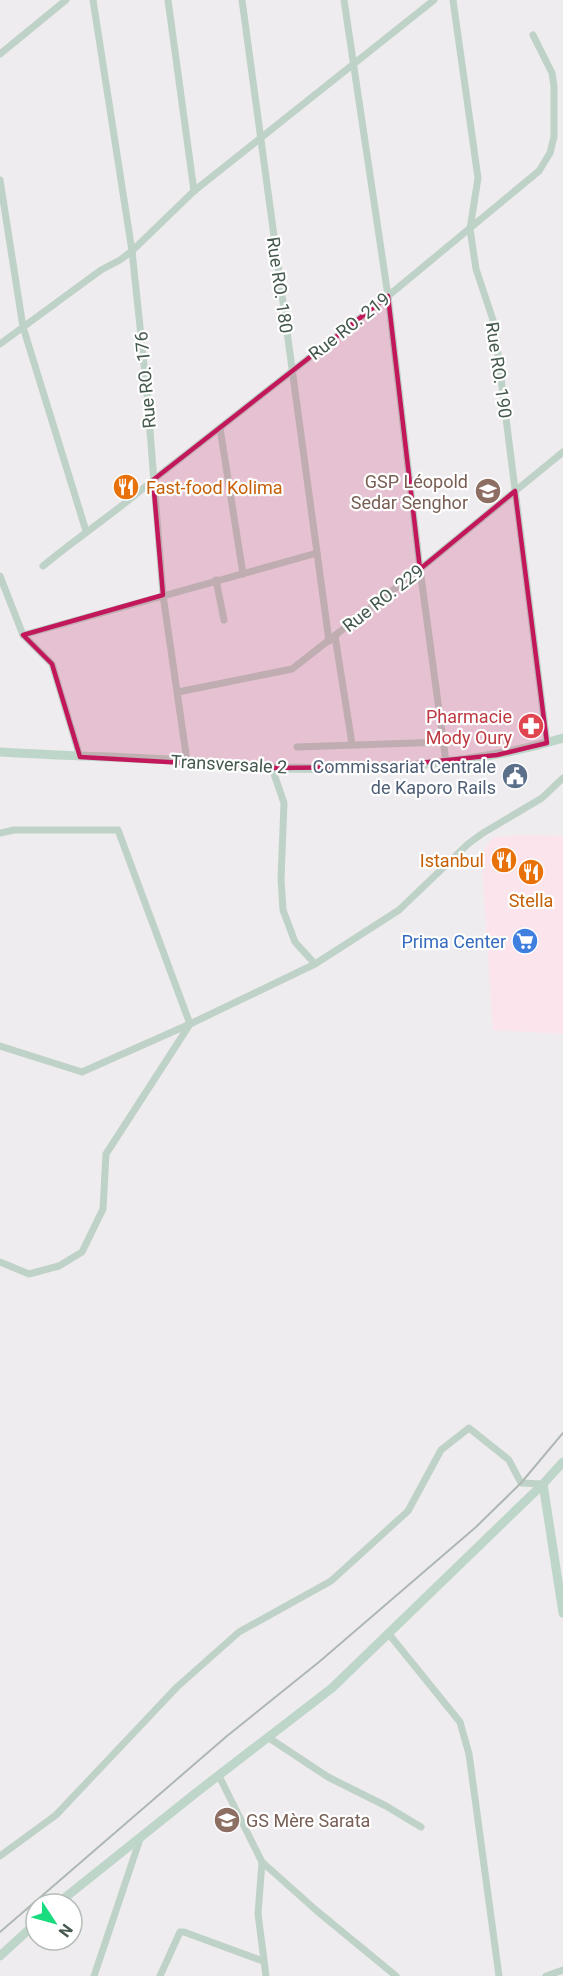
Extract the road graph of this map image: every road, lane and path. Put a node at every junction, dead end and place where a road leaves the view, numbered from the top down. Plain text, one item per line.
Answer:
1 (66, 0) edge
2 (93, 0) edge
3 (168, 0) edge
4 (242, 0) edge
5 (344, 0) edge
6 (434, 0) edge
7 (453, 0) edge
8 (533, 35) dead end
9 (0, 54) edge
10 (352, 65) junction
11 (261, 138) junction
12 (0, 180) edge
13 (194, 191) junction
14 (1, 193) edge
15 (470, 229) junction
16 (132, 251) junction
17 (388, 296) junction
18 (23, 327) junction
19 (0, 344) edge
20 (292, 370) junction
21 (220, 428) junction
22 (563, 452) edge
23 (153, 480) junction
24 (515, 491) junction
25 (86, 531) junction
26 (316, 553) junction
27 (43, 566) dead end
28 (420, 569) junction
29 (243, 574) junction
30 (0, 576) edge
31 (216, 580) junction
32 (163, 595) junction
33 (224, 620) dead end
34 (23, 635) junction
35 (332, 638) junction
36 (178, 692) junction
37 (563, 738) edge
38 (444, 742) junction
39 (548, 743) junction
40 (352, 744) junction
41 (297, 747) dead end
42 (0, 752) edge
43 (81, 757) junction
44 (187, 761) junction
45 (446, 762) junction
46 (272, 768) junction
47 (563, 778) edge
48 (0, 833) edge
49 (315, 964) junction
50 (190, 1024) junction
51 (0, 1046) edge
52 (0, 1262) edge
53 (563, 1462) edge
54 (543, 1484) junction
55 (563, 1613) edge
56 (388, 1633) junction
57 (269, 1738) junction
58 (219, 1776) junction
59 (421, 1827) dead end
60 (141, 1836) junction
61 (0, 1856) edge
62 (262, 1862) junction
63 (72, 1892) edge
64 (24, 1934) edge
65 (0, 1956) edge
66 (263, 1961) junction
67 (563, 1970) edge
68 (94, 1976) edge
69 (160, 1976) edge
70 (266, 1976) edge
71 (396, 1976) edge
72 (499, 1976) edge
73 (546, 1976) edge

1 - 9 street
2 - 16 street, Rue RO. 176
3 - 13 street
4 - 11 street, Rue RO. 180
5 - 10 street
6 - 10 street
7 - 15 street, Rue RO. 190
8 - 15 street, Rue RO. 219
10 - 11 street
10 - 17 street
11 - 13 street
11 - 20 street, Rue RO. 180
12 - 14 street
13 - 16 street
14 - 18 street
15 - 17 street, Rue RO. 219
15 - 24 street, Rue RO. 190
16 - 18 street
16 - 23 street, Rue RO. 176
17 - 20 street, Rue RO. 219
17 - 28 street
18 - 19 street
18 - 25 street
20 - 21 street, Rue RO. 219
20 - 26 street, Rue RO. 180
21 - 23 street, Rue RO. 219
21 - 29 street
22 - 24 street, Rue RO. 229
23 - 25 street, Rue RO. 219
23 - 32 street, Rue RO. 176
24 - 28 street, Rue RO. 229
24 - 39 street, Rue RO. 190
25 - 27 street, Rue RO. 219
26 - 29 street
26 - 35 street, Rue RO. 180
28 - 35 street, Rue RO. 229
28 - 38 street
29 - 31 street
30 - 34 street
31 - 32 street
31 - 33 street
32 - 34 street
32 - 36 street, Rue RO. 176
34 - 43 street
35 - 36 street, Rue RO. 229
35 - 40 street, Rue RO. 180
36 - 44 street, Rue RO. 176
37 - 39 street, Transversale 2
38 - 40 street
38 - 45 street
39 - 45 street, Transversale 2
40 - 41 street
42 - 43 street, Transversale 2
43 - 44 street, Transversale 2
44 - 46 street, Transversale 2
45 - 46 street, Transversale 2
46 - 49 street
47 - 49 street
48 - 50 street
49 - 50 street
50 - 51 street
50 - 52 street
53 - 54 street
54 - 55 street
54 - 56 street
54 - 61 street
56 - 57 street
56 - 72 street
57 - 58 street
57 - 59 street
58 - 60 street
58 - 62 street
60 - 63 street
60 - 68 street
62 - 66 street
62 - 71 street
64 - 65 street
66 - 69 street
66 - 70 street
67 - 73 street

